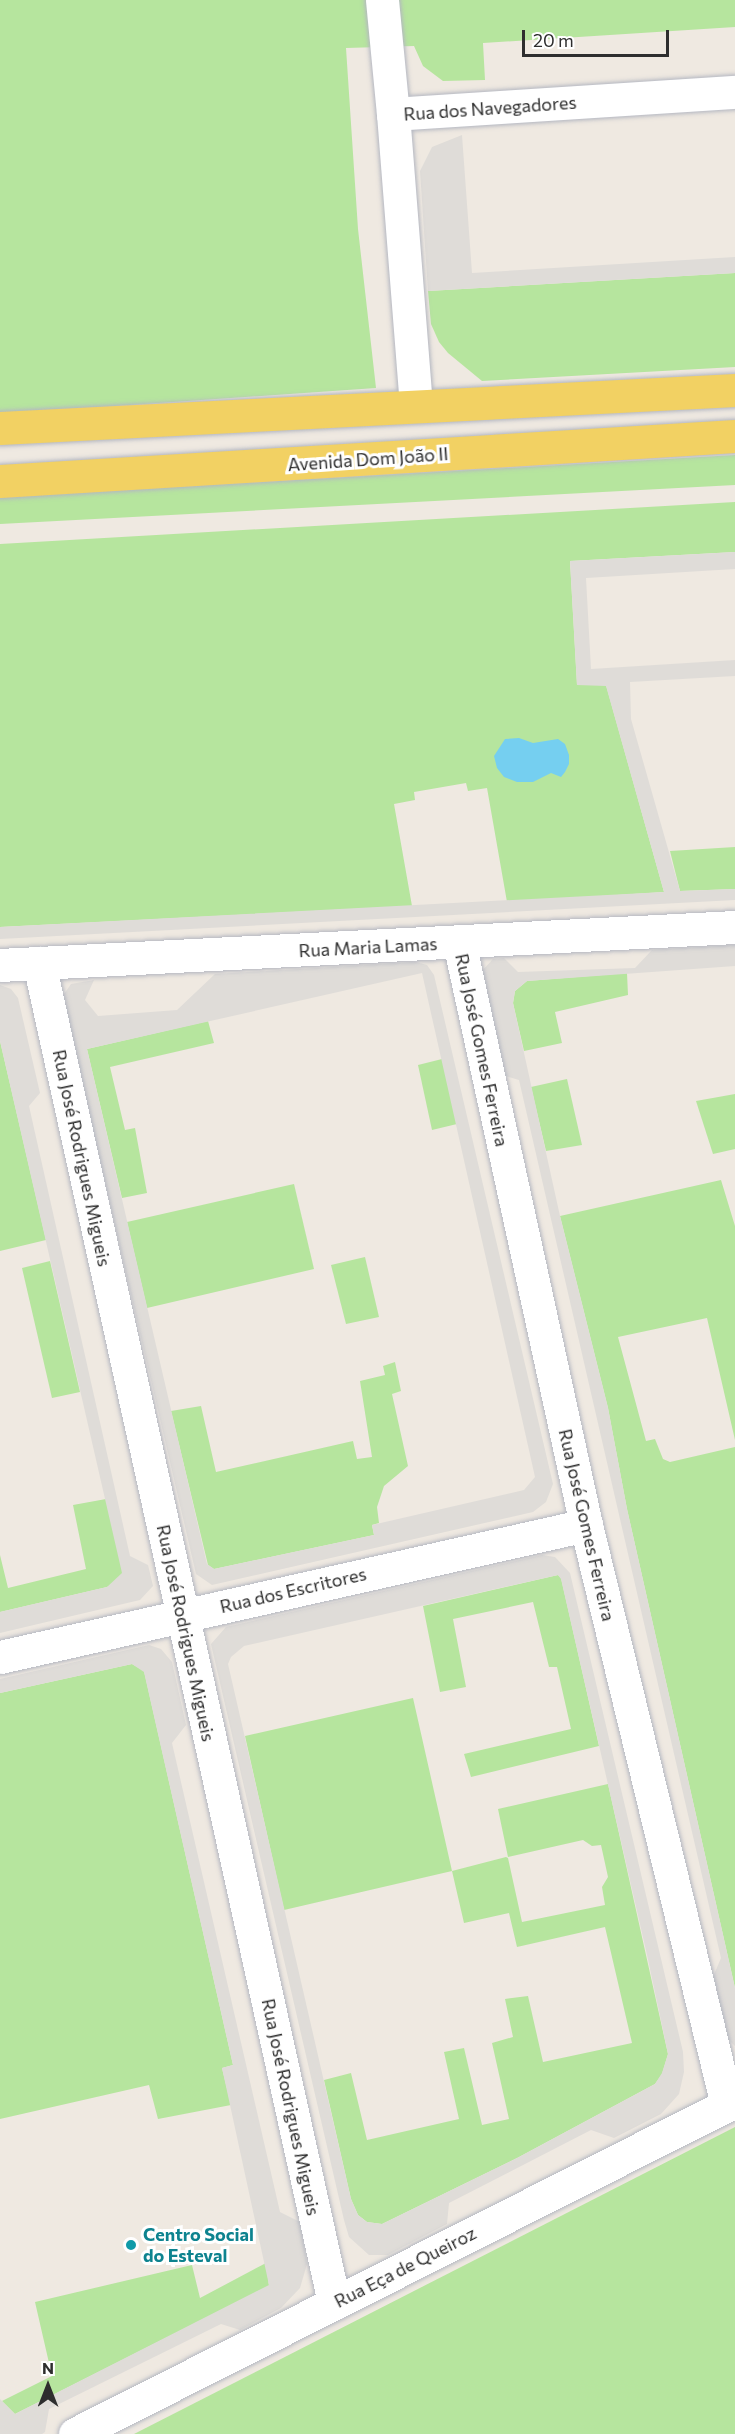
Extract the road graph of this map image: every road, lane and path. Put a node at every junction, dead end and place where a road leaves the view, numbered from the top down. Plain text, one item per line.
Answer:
1 (382, 0) edge
2 (735, 92) edge
3 (393, 114) junction
4 (735, 390) edge
5 (416, 406) junction
6 (0, 428) edge
7 (735, 436) edge
8 (0, 481) edge
9 (735, 927) edge
10 (459, 942) junction
11 (39, 963) junction
12 (0, 965) edge
13 (586, 1525) junction
14 (182, 1615) junction
15 (0, 1657) edge
16 (731, 2103) edge
17 (334, 2303) junction
18 (75, 2434) edge

1 - 3 street
2 - 3 street, Rua dos Navegadores
3 - 5 street, Rua dos Navegadores
4 - 5 main road
5 - 6 main road
7 - 8 main road, Avenida Dom João II
9 - 10 street, Rua Maria Lamas
10 - 11 street, Rua Maria Lamas
10 - 13 street, Rua José Gomes Ferreira
11 - 12 street, Rua Maria Lamas
11 - 14 street, Rua José Rodrigues Migueis
13 - 14 street, Rua dos Escritores
13 - 16 street, Rua José Gomes Ferreira
14 - 15 street, Rua dos Escritores
14 - 17 street, Rua José Rodrigues Migueis
16 - 17 street, Rua Eça de Queiroz
17 - 18 street, Rua Eça de Queiroz

